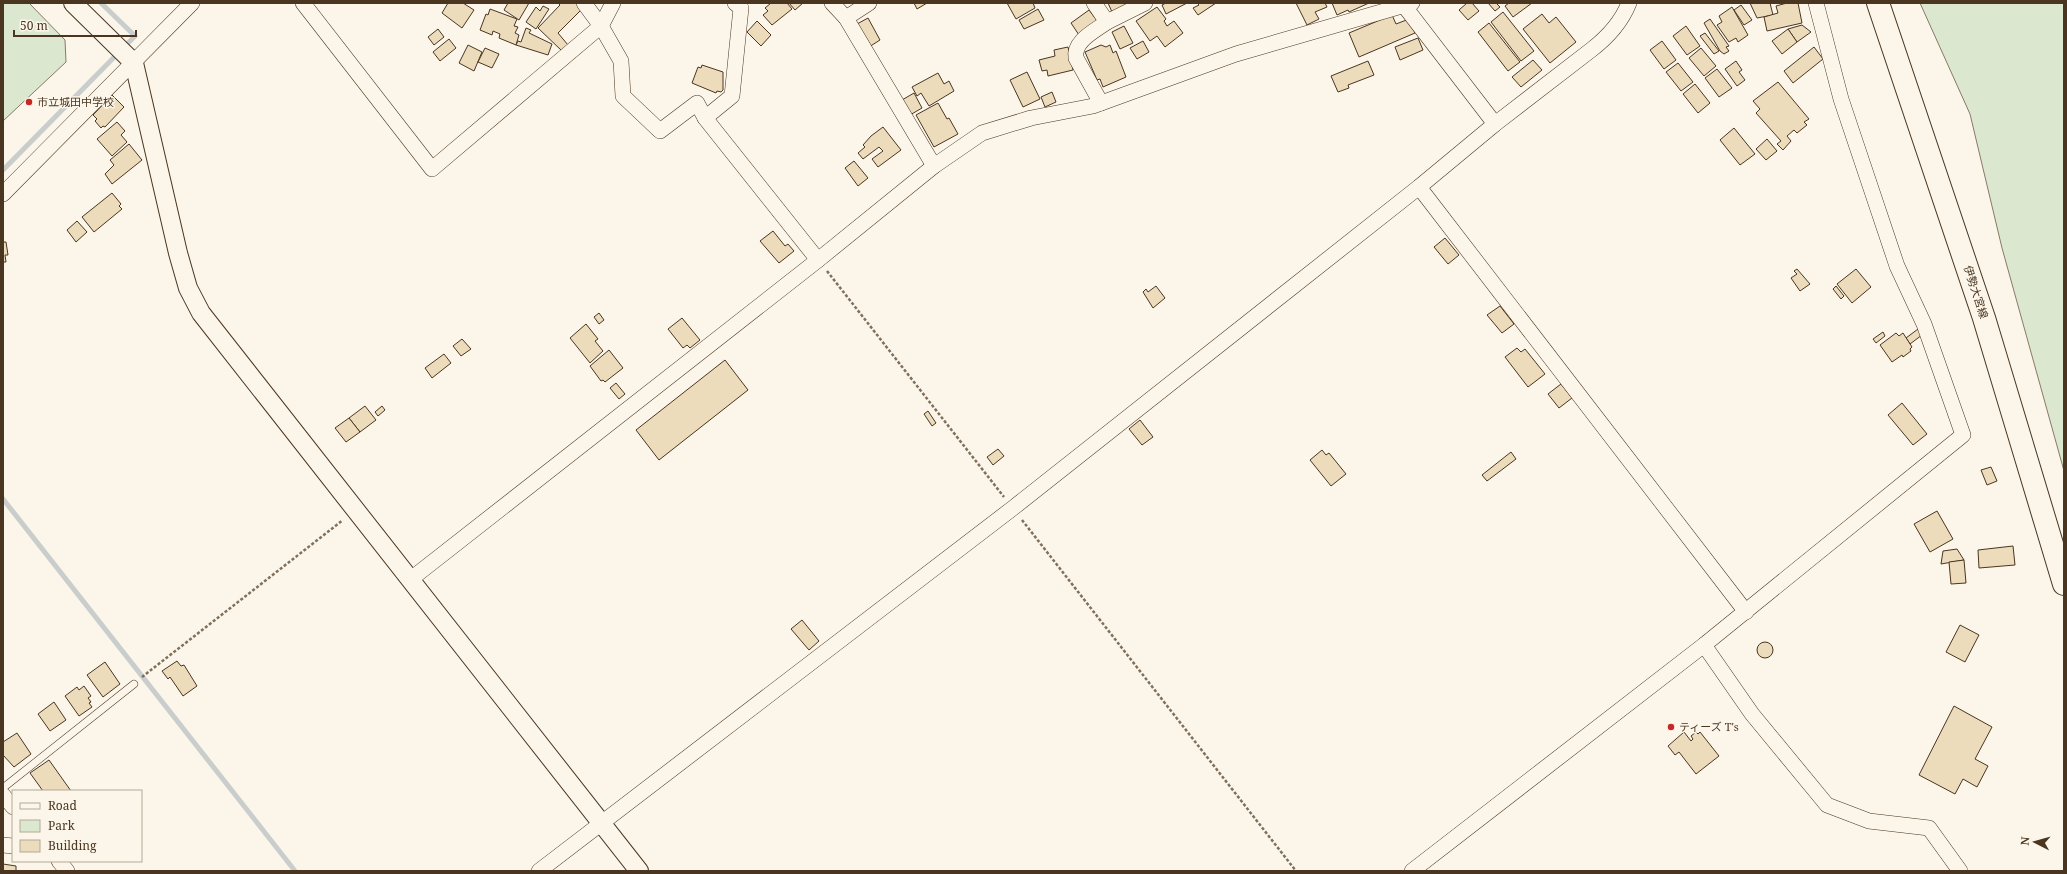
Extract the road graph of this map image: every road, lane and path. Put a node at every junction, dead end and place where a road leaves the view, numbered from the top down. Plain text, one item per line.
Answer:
1 (73, 3) edge
2 (192, 3) edge
3 (303, 3) edge
4 (584, 3) edge
5 (613, 3) edge
6 (735, 3) edge
7 (832, 3) edge
8 (869, 3) edge
9 (1094, 3) edge
10 (1145, 3) edge
11 (1629, 3) edge
12 (1816, 3) edge
13 (1406, 4) edge
14 (1878, 6) edge
15 (846, 18) junction
16 (1107, 22) junction
17 (601, 26) junction
18 (133, 61) junction
19 (1101, 103) junction
20 (705, 118) junction
21 (1495, 124) junction
22 (934, 166) junction
23 (1419, 187) junction
24 (3, 194) edge
25 (818, 260) junction
26 (1012, 508) junction
27 (356, 509) junction
28 (412, 579) junction
29 (2064, 584) edge
30 (1746, 612) junction
31 (1704, 645) junction
32 (151, 670) dead end
33 (134, 684) dead end
34 (3, 788) edge
35 (3, 795) edge
36 (12, 806) edge
37 (601, 822) junction
38 (60, 862) edge
39 (67, 871) edge
40 (539, 871) edge
41 (639, 871) edge
42 (1296, 871) edge
43 (1412, 871) edge
44 (1960, 871) edge

1 - 18 street
2 - 18 street
3 - 17 street
4 - 17 street
5 - 17 street
6 - 20 street
7 - 15 street
8 - 15 street
9 - 16 street
10 - 16 street
11 - 21 street
12 - 30 street
13 - 19 street
13 - 21 street
14 - 29 main road, 伊勢大宮線
15 - 22 street
16 - 19 street
17 - 20 street
18 - 24 street
18 - 27 street
19 - 22 street
20 - 25 street
21 - 23 street
22 - 25 street
23 - 26 street
23 - 30 street
25 - 26 path
25 - 28 street
26 - 37 street
26 - 42 path
27 - 28 street
27 - 32 path
28 - 37 street
30 - 31 street
31 - 43 street
31 - 44 street
33 - 34 lane
35 - 36 street
37 - 40 street
37 - 41 street
38 - 39 street

